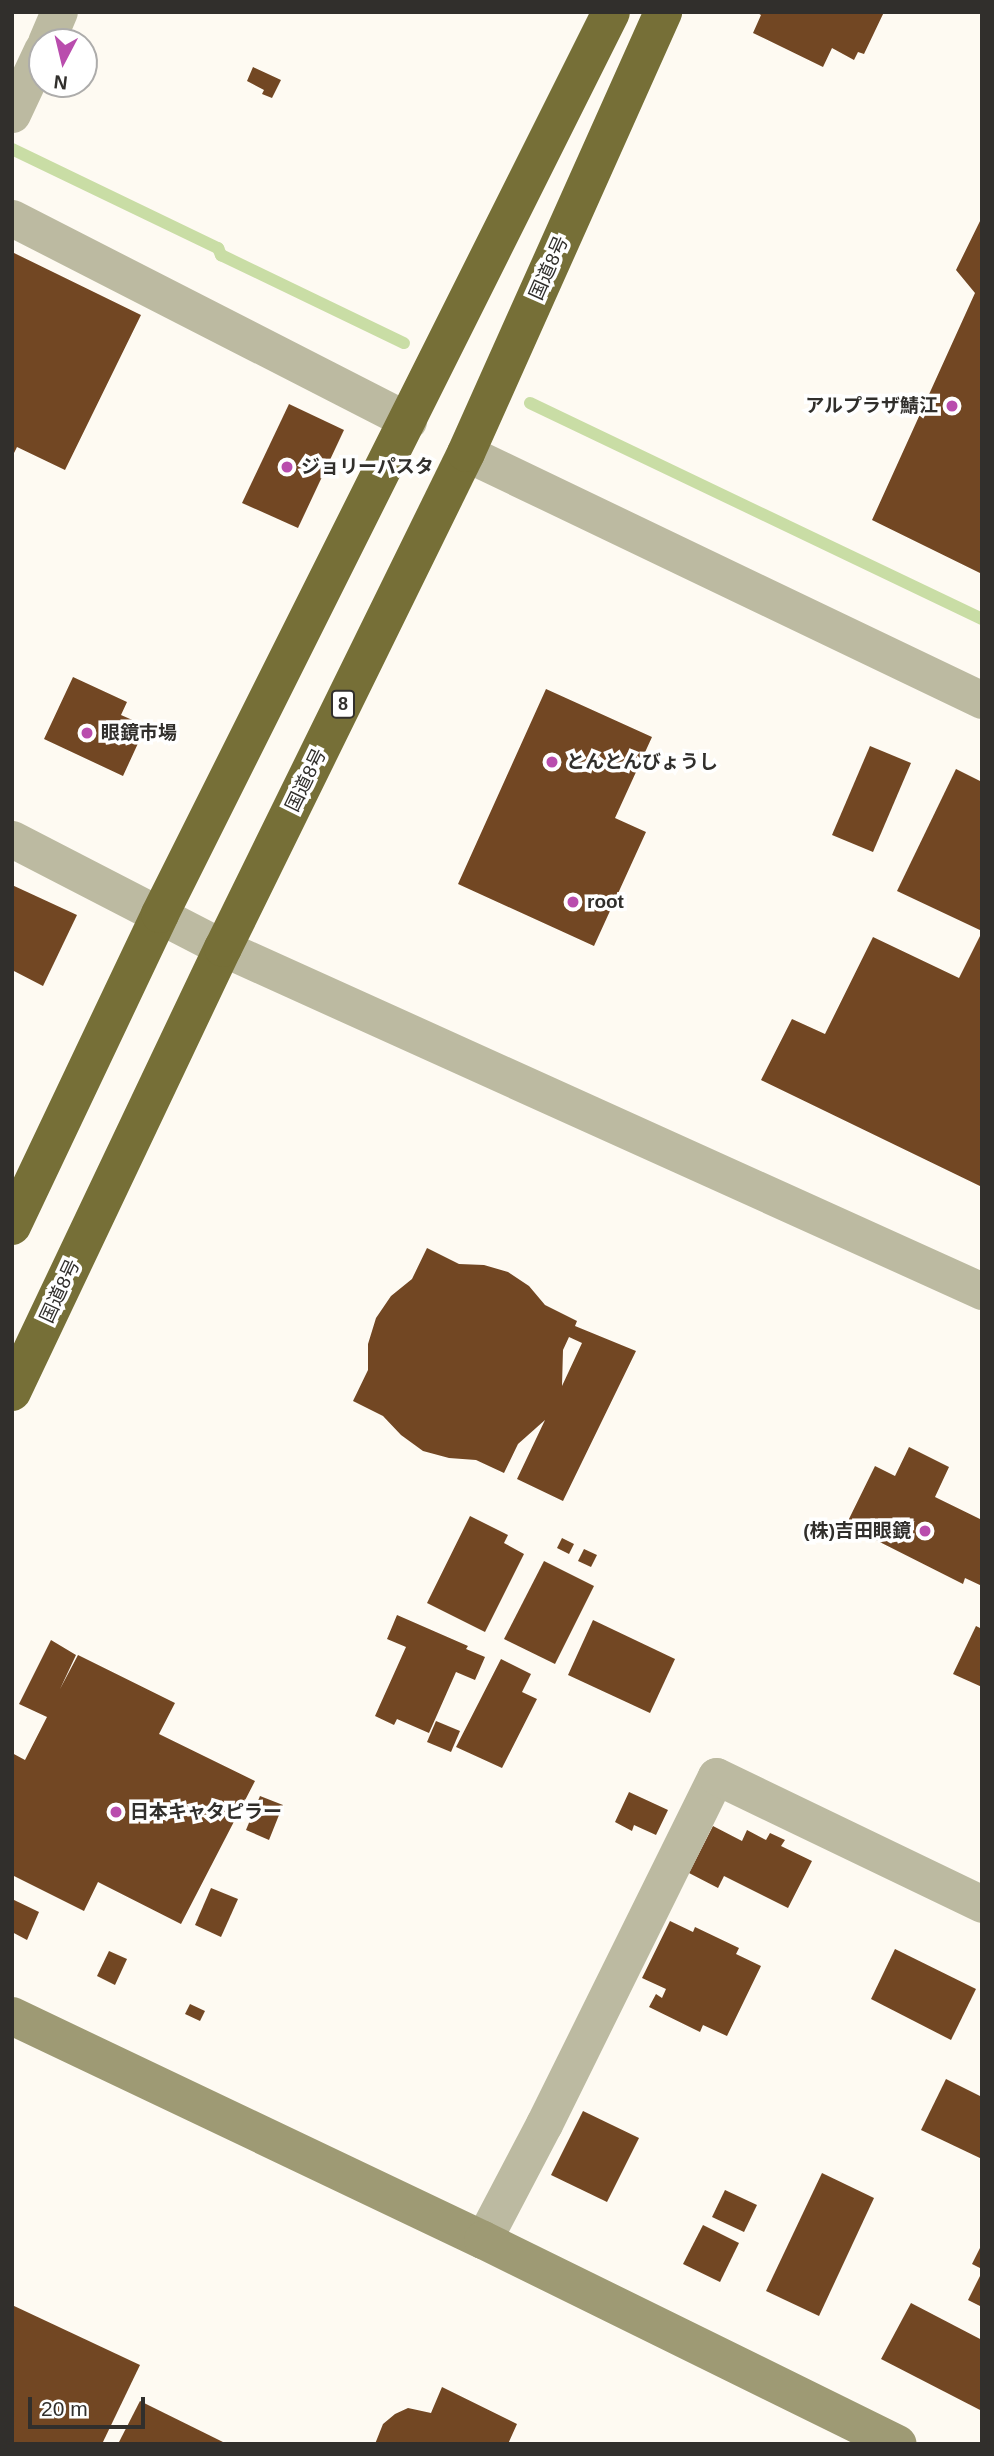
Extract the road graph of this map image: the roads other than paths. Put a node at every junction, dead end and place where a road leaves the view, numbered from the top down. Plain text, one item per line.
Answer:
1 (611, 12) edge
2 (663, 12) edge
3 (28, 80) edge
4 (12, 114) edge
5 (12, 218) edge
6 (408, 421) junction
7 (466, 453) junction
8 (982, 700) edge
9 (12, 839) edge
10 (160, 914) junction
11 (223, 948) junction
12 (12, 1227) edge
13 (982, 1291) edge
14 (12, 1392) edge
15 (982, 1904) edge
16 (12, 2016) edge
17 (483, 2240) junction
18 (898, 2444) edge

1 - 6 highway
2 - 7 highway, 国道8号 / 8
3 - 4 street
5 - 6 street
6 - 10 highway
7 - 8 street
7 - 11 highway, 国道8号 / 8
9 - 10 street
10 - 11 street
10 - 12 highway
11 - 13 street
11 - 14 highway, 国道8号 / 8
15 - 17 street
16 - 17 street
17 - 18 street

